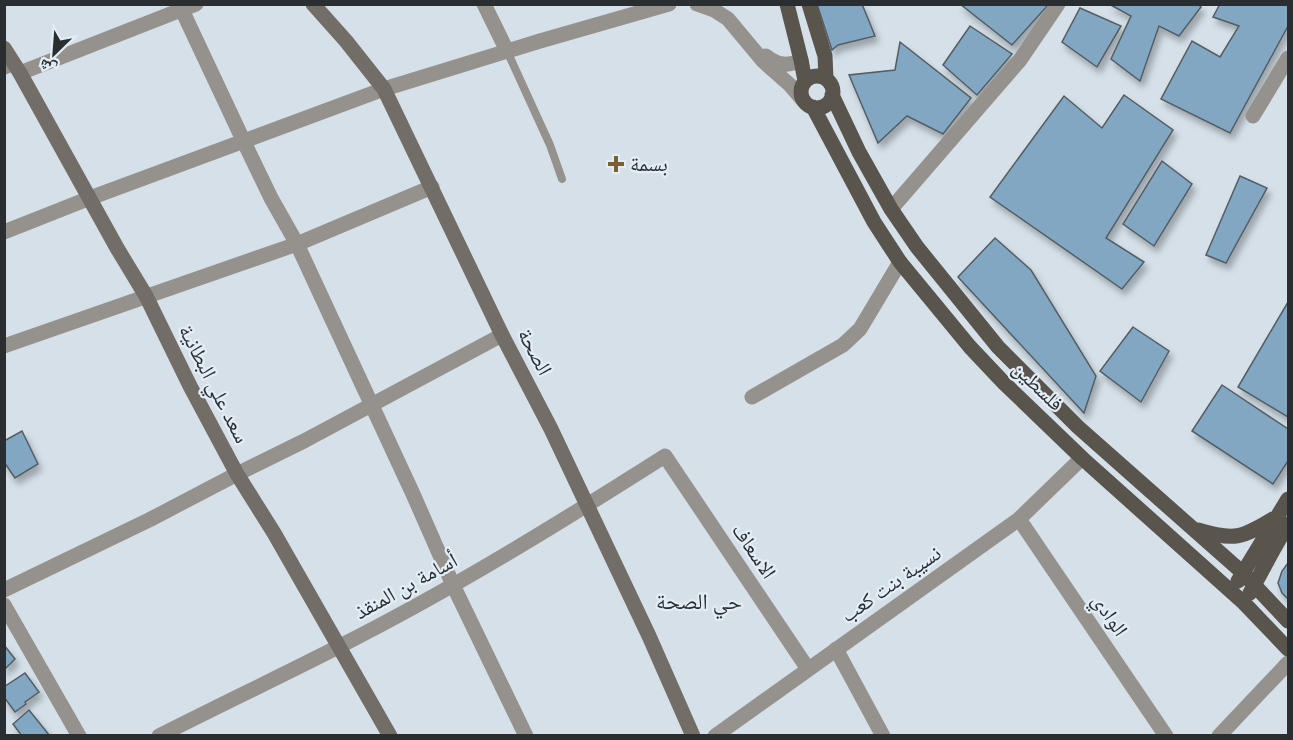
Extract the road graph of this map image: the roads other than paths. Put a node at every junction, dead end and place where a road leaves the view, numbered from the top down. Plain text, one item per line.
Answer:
1 (313, 4) edge
2 (484, 4) edge
3 (669, 4) edge
4 (697, 4) edge
5 (728, 4) edge
6 (788, 4) edge
7 (809, 4) edge
8 (1058, 4) edge
9 (189, 7) edge
10 (4, 48) edge
11 (507, 51) junction
12 (1288, 58) edge
13 (801, 60) junction
14 (13, 70) edge
15 (826, 79) junction
16 (805, 81) junction
17 (384, 89) junction
18 (832, 95) junction
19 (808, 104) junction
20 (1253, 116) dead end
21 (244, 142) junction
22 (562, 179) dead end
23 (432, 187) junction
24 (90, 198) junction
25 (891, 209) junction
26 (4, 232) edge
27 (297, 244) junction
28 (900, 262) junction
29 (146, 296) junction
30 (502, 335) junction
31 (4, 346) edge
32 (752, 397) dead end
33 (372, 405) junction
34 (664, 456) joint
35 (1082, 458) junction
36 (237, 474) junction
37 (1288, 499) edge
38 (587, 505) junction
39 (1019, 519) junction
40 (1282, 521) edge
41 (1191, 528) junction
42 (1270, 554) junction
43 (1243, 573) junction
44 (1255, 584) junction
45 (453, 585) junction
46 (4, 590) edge
47 (1232, 592) junction
48 (1244, 603) junction
49 (4, 605) edge
50 (1287, 619) edge
51 (339, 646) junction
52 (836, 649) junction
53 (1288, 649) edge
54 (1288, 663) edge
55 (808, 669) junction
56 (79, 735) edge
57 (159, 735) edge
58 (390, 735) edge
59 (526, 735) edge
60 (693, 735) edge
61 (715, 735) edge
62 (883, 735) edge
63 (1166, 735) edge
64 (1219, 735) edge

1 - 17 main road, الصحة
2 - 11 street
3 - 11 street
4 - 19 street
5 - 13 street
6 - 13 main road
7 - 15 main road
8 - 25 street
9 - 14 street
9 - 21 street
10 - 14 main road, سعد علي البطانية
11 - 17 street
11 - 22 lane
12 - 20 street
13 - 16 main road
14 - 24 main road, سعد علي البطانية
15 - 16 main road
15 - 18 main road
16 - 19 main road
17 - 21 street
17 - 23 main road, الصحة
18 - 19 main road
18 - 25 main road, فلسطين
19 - 28 main road, فلسطين
21 - 24 street
21 - 27 street
23 - 27 street
23 - 30 main road, الصحة
24 - 26 street
24 - 29 main road, سعد علي البطانية
25 - 41 main road, فلسطين
27 - 29 street
27 - 33 street
28 - 32 street
28 - 35 main road, فلسطين
29 - 31 street
29 - 36 main road, سعد علي البطانية
30 - 33 street
30 - 38 main road, الصحة
33 - 36 street
33 - 45 street
34 - 38 street, أسامة بن المنقذ
34 - 55 street, الاسعاف
35 - 39 street, نسيبة بنت كعب
35 - 47 main road, فلسطين
36 - 46 street
36 - 51 main road, سعد علي البطانية
37 - 40 main road
38 - 45 street, أسامة بن المنقذ
38 - 60 main road, الصحة
39 - 52 street, نسيبة بنت كعب
39 - 63 street, الوادي
40 - 41 main road
40 - 42 main road
40 - 43 main road
41 - 43 main road, فلسطين
42 - 44 main road
42 - 50 main road
43 - 44 main road, فلسطين
43 - 47 main road
44 - 48 main road
44 - 50 main road, فلسطين
45 - 51 street, أسامة بن المنقذ
45 - 59 street
47 - 48 main road, فلسطين
48 - 53 main road, فلسطين
49 - 56 street
51 - 57 street, أسامة بن المنقذ
51 - 58 main road, سعد علي البطانية
52 - 55 street, نسيبة بنت كعب
52 - 62 street
54 - 64 street
55 - 61 street, نسيبة بنت كعب

